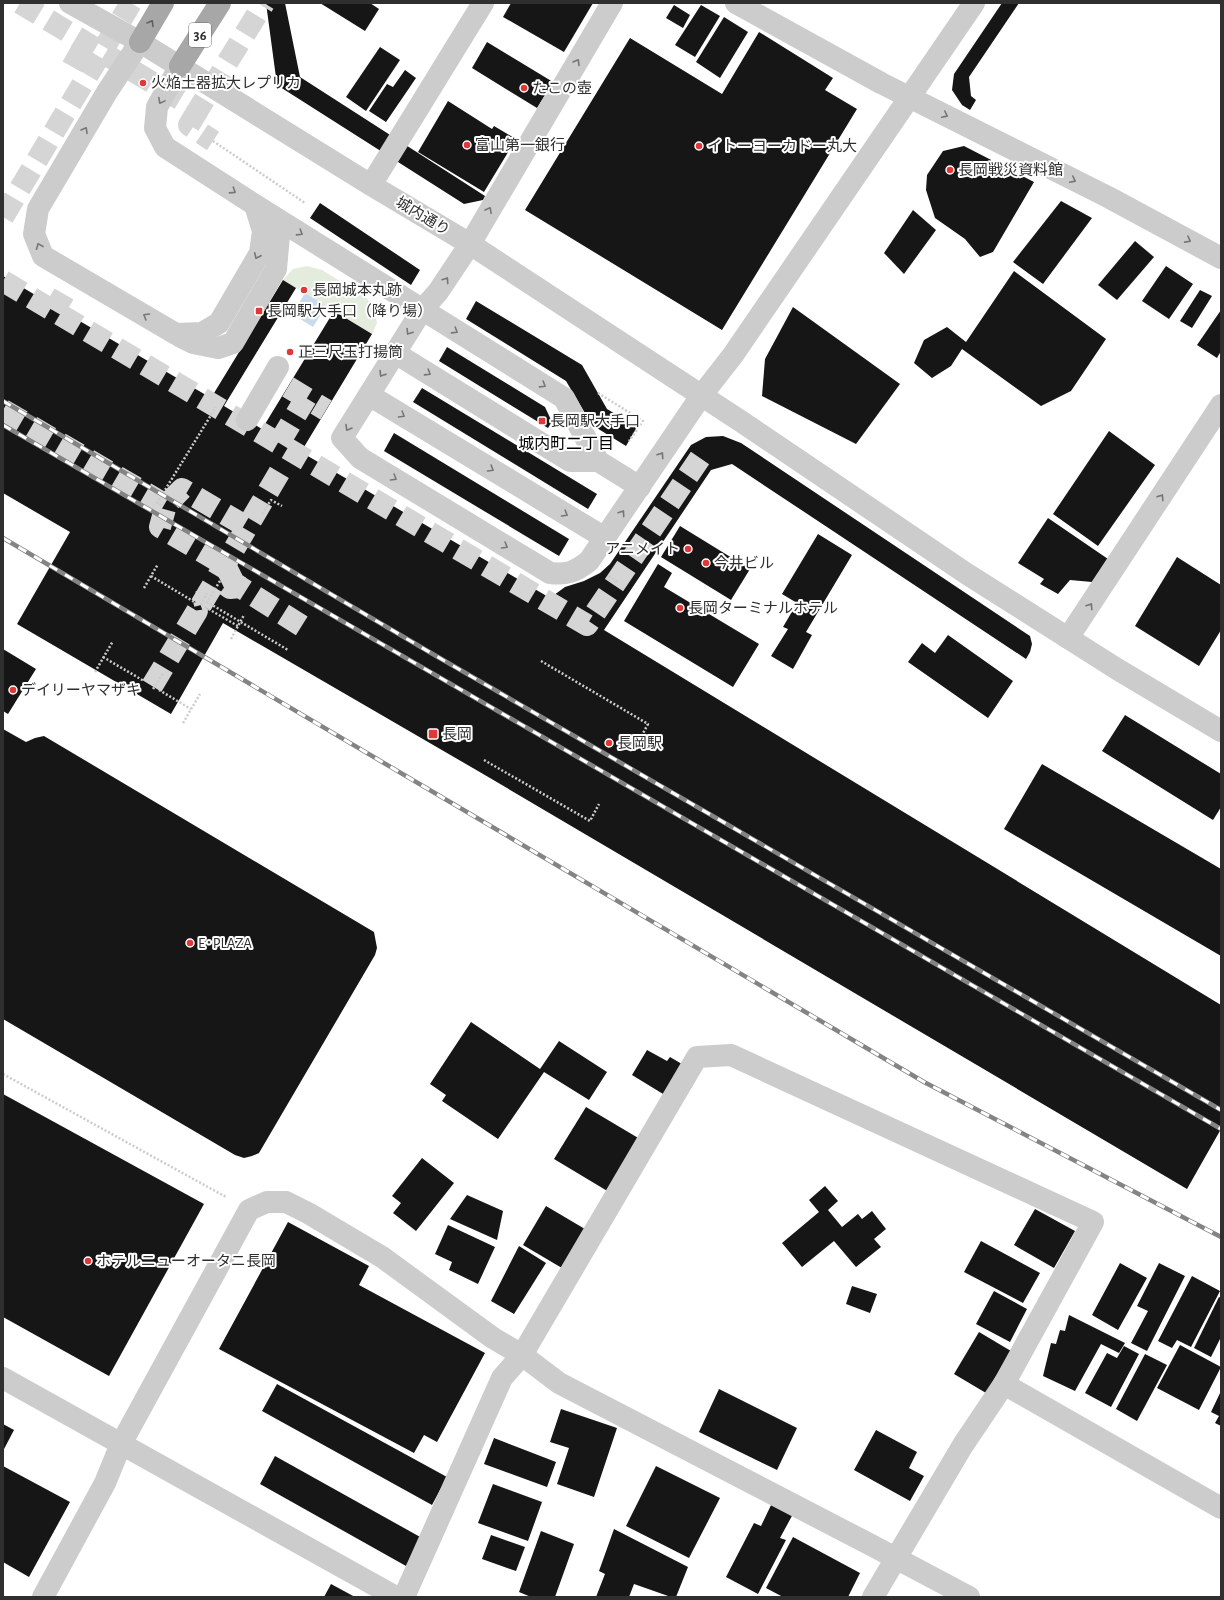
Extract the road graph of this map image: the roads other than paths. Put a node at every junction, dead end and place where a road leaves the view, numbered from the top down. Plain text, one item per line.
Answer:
1 (70, 3) edge
2 (163, 3) edge
3 (220, 3) edge
4 (483, 3) edge
5 (612, 3) edge
6 (736, 3) edge
7 (974, 3) edge
8 (140, 42) junction
9 (180, 66) junction
10 (910, 97) junction
11 (371, 185) junction
12 (255, 205) junction
13 (470, 244) junction
14 (1221, 258) edge
15 (422, 310) junction
16 (395, 353) junction
17 (279, 377) dead end
18 (369, 395) junction
19 (701, 396) junction
20 (1221, 405) edge
21 (247, 420) dead end
22 (598, 461) junction
23 (640, 487) junction
24 (605, 538) junction
25 (1068, 638) junction
26 (1221, 731) edge
27 (522, 1355) junction
28 (3, 1378) edge
29 (1004, 1384) junction
30 (121, 1444) junction
31 (1221, 1508) edge
32 (895, 1558) junction
33 (43, 1597) edge
34 (396, 1597) edge
35 (404, 1597) edge
36 (873, 1597) edge
37 (969, 1597) edge

1 - 8 street, 城内通り
8 -> 2 main road
3 - 9 main road, 36
4 - 11 street
13 -> 5 street
6 - 10 street
7 - 10 street
8 - 9 street, 城内通り
12 -> 8 street
9 - 11 street, 城内通り
9 -> 12 street
10 -> 14 street
10 - 19 street
11 - 13 street, 城内通り
12 -> 15 street
15 -> 13 street
13 - 19 street, 城内通り
15 -> 16 street
15 -> 22 street
16 -> 18 street
16 -> 22 street
17 - 21 street
18 -> 24 street
18 -> 24 street
23 -> 19 street
19 - 25 street, 城内通り
25 -> 20 street
22 - 23 street
24 -> 23 street
25 - 26 street, 城内通り
27 - 29 street
27 - 30 street
27 - 32 street
27 - 35 street
28 - 30 street
29 - 31 street
29 - 32 street
30 - 33 street
30 - 34 street
32 - 36 street
32 - 37 street

